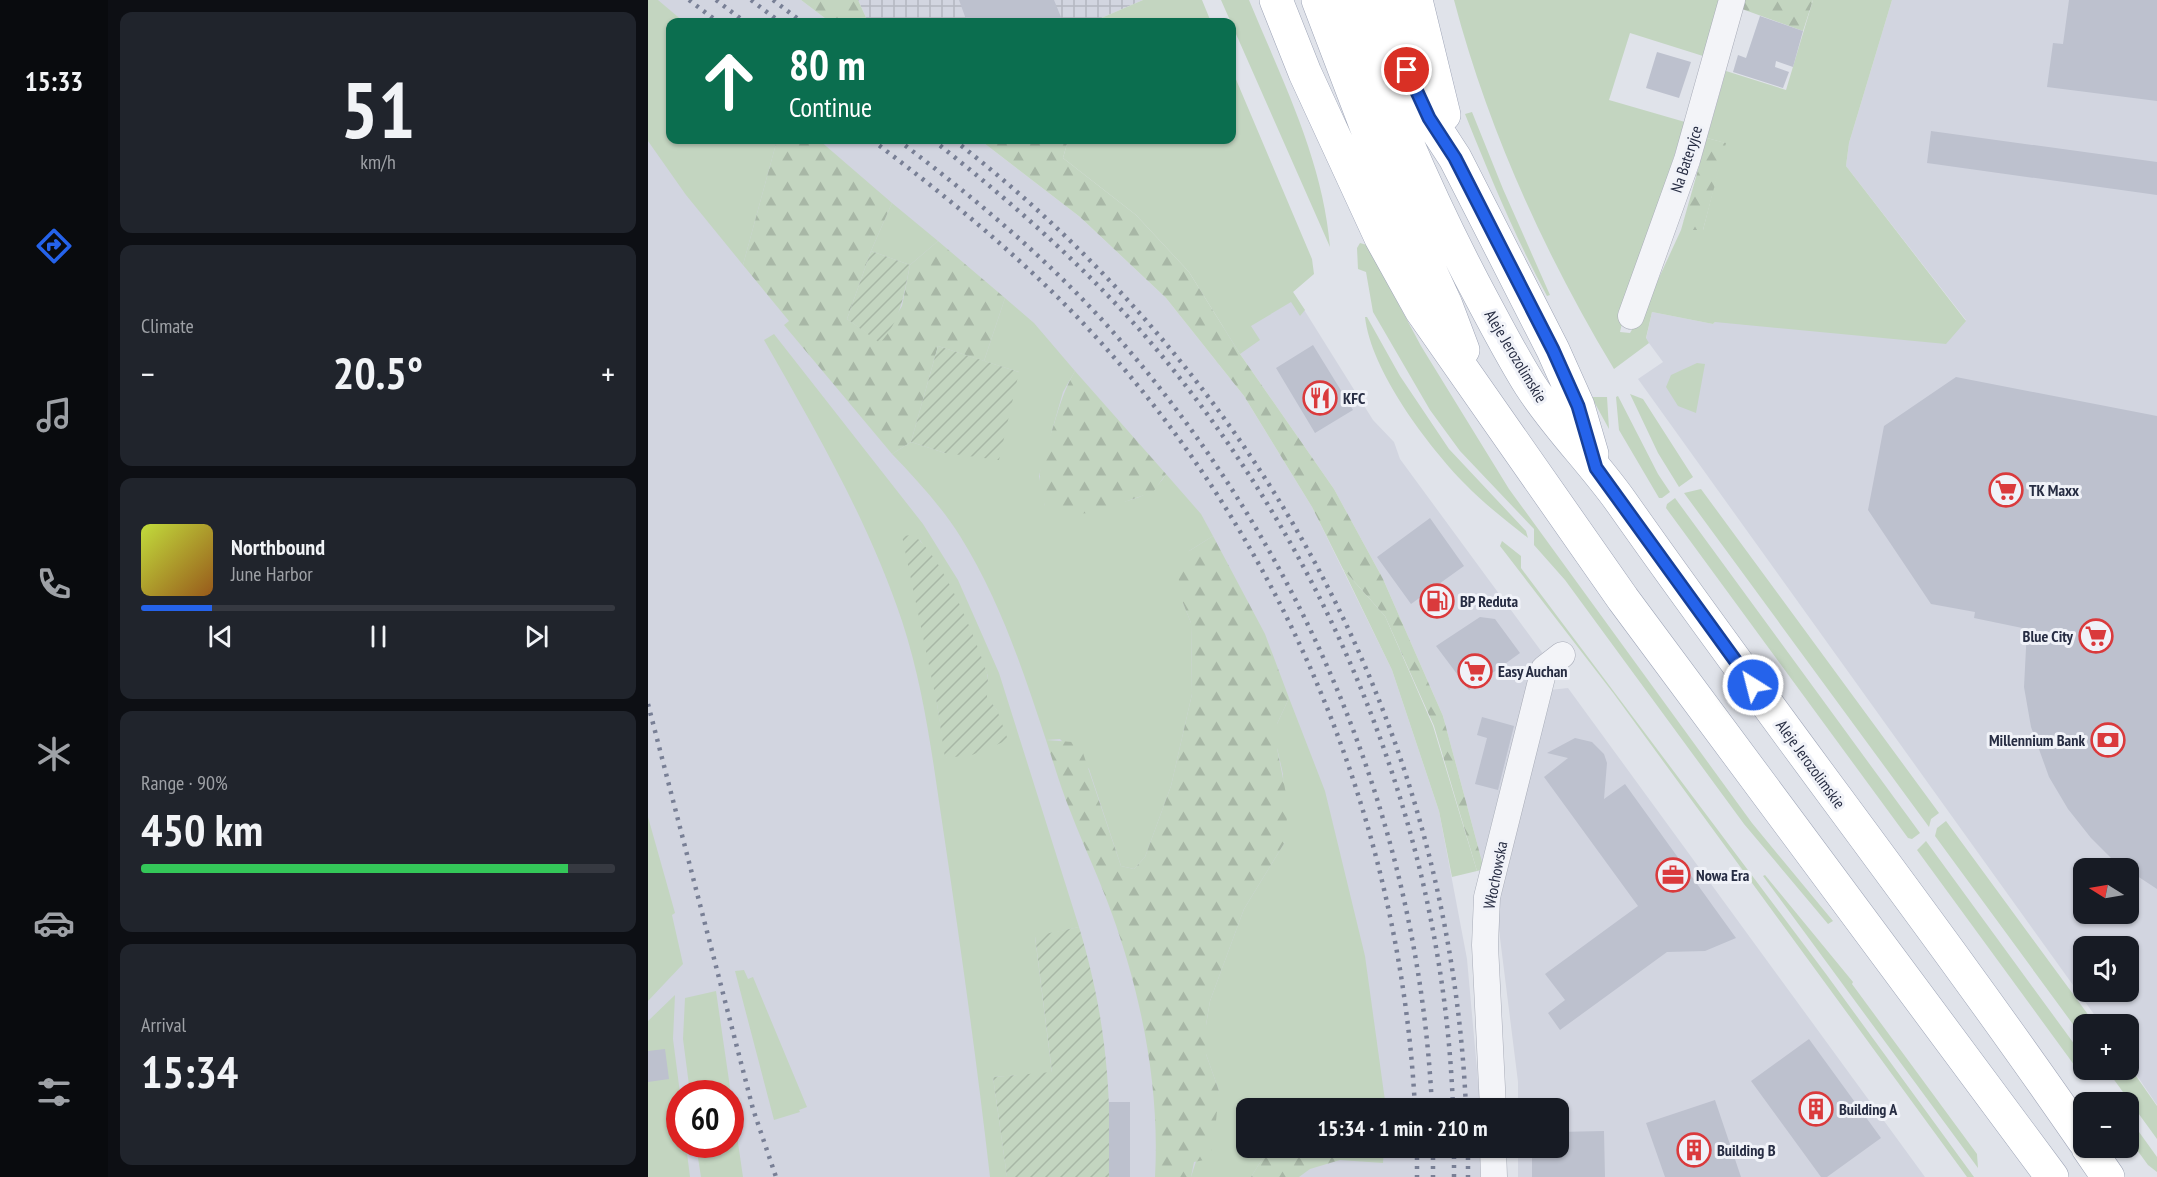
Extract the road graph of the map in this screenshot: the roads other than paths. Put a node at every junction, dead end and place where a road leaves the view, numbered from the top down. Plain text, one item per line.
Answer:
1 (1276, 0) edge
2 (1318, 0) edge
3 (1352, 0) edge
4 (1385, 0) edge
5 (1416, 0) edge
6 (1732, 0) edge
7 (1455, 158) junction
8 (1631, 316) dead end
9 (1474, 382) junction
10 (1596, 468) junction
11 (1562, 655) dead end
12 (1493, 1098) edge
13 (2073, 1125) edge
14 (1494, 1158) edge
15 (2095, 1158) edge
16 (1494, 1177) edge
17 (2052, 1177) edge
18 (2108, 1177) edge

1 - 9 main road
2 - 9 main road
3 - 10 main road, Aleje Jerozolimskie
4 - 7 main road
5 - 7 main road
6 - 8 street, Na Bateryjce
7 - 10 main road
9 - 17 main road
10 - 13 main road, Aleje Jerozolimskie
11 - 12 street, Włochowska
14 - 16 street
15 - 18 main road

